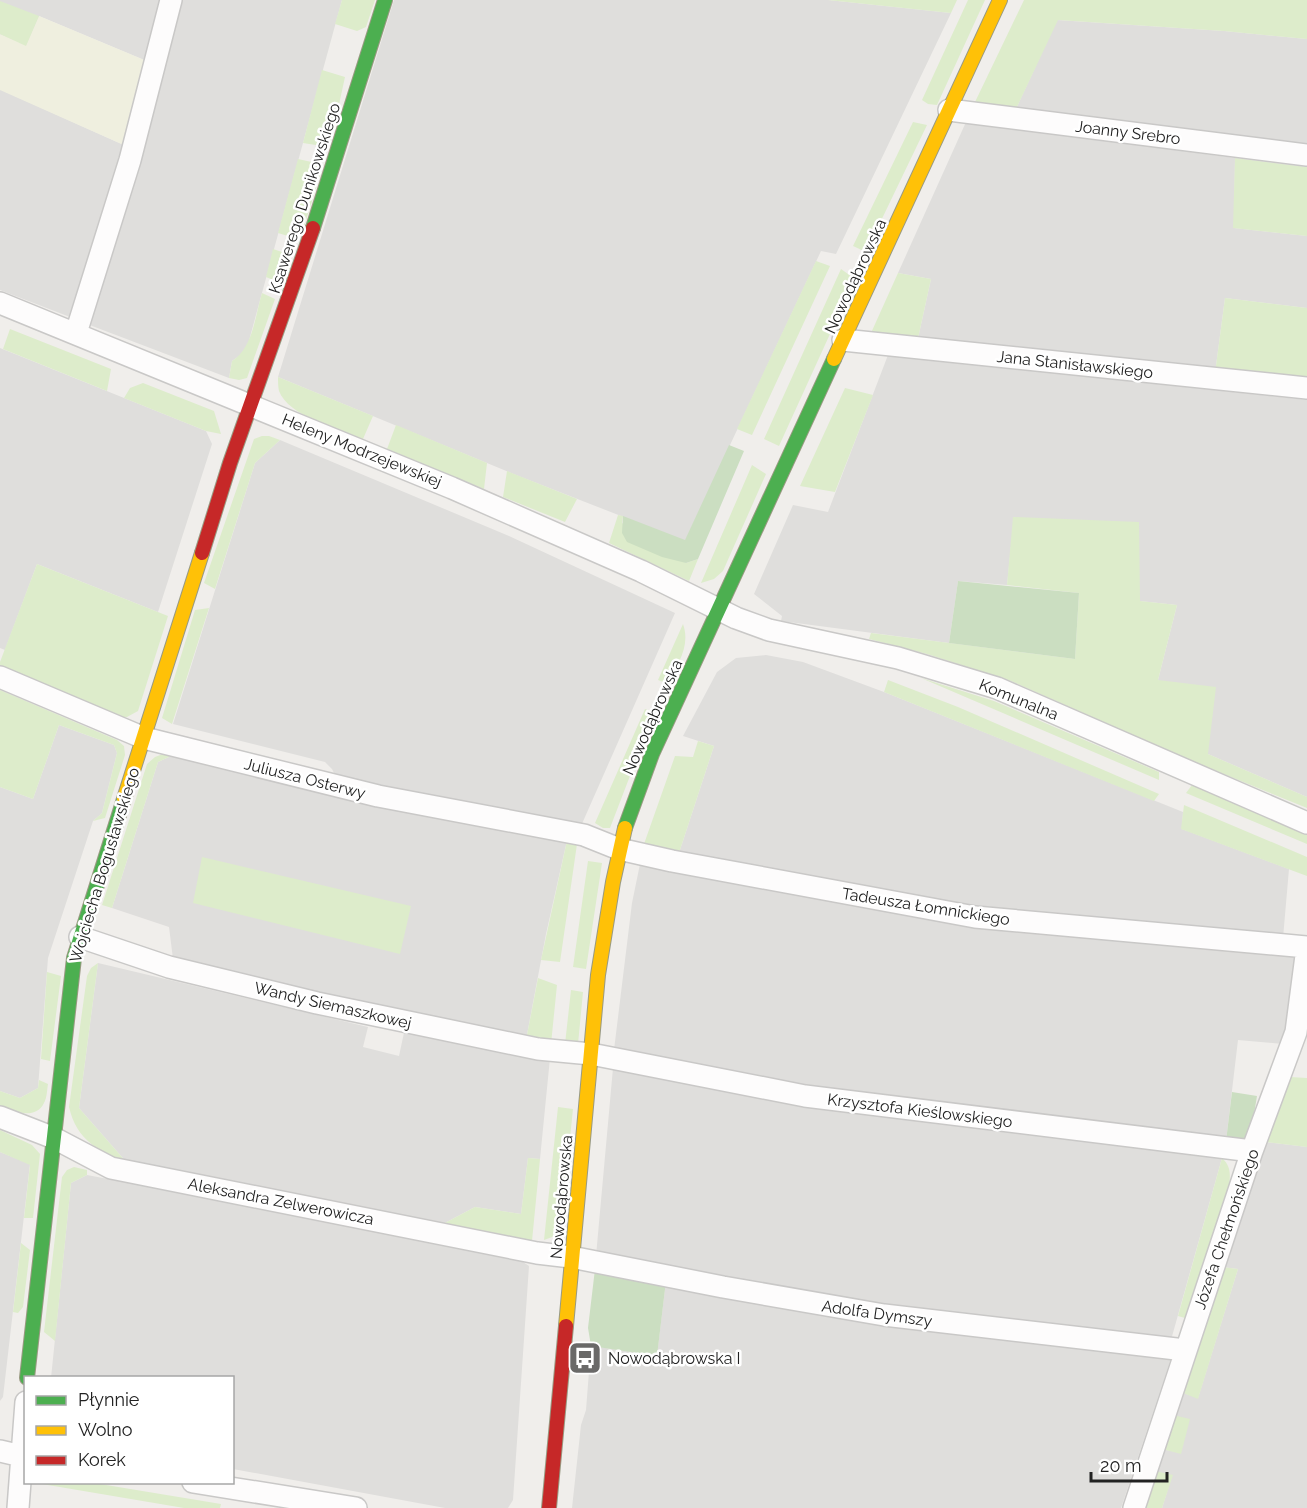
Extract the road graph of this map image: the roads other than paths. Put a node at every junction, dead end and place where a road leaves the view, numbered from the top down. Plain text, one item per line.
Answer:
1 (171, 0) edge
2 (385, 0) edge
3 (1000, 0) edge
4 (949, 110) junction
5 (1307, 154) edge
6 (0, 303) edge
7 (76, 333) junction
8 (843, 340) junction
9 (1307, 388) edge
10 (252, 405) junction
11 (718, 610) junction
12 (0, 677) edge
13 (144, 738) junction
14 (1307, 823) edge
15 (620, 849) junction
16 (80, 937) junction
17 (1307, 948) edge
18 (591, 1054) junction
19 (0, 1117) edge
20 (54, 1138) junction
21 (1252, 1151) junction
22 (571, 1257) junction
23 (1185, 1350) junction
24 (27, 1376) edge
25 (24, 1438) edge
26 (0, 1451) edge
27 (23, 1456) edge
28 (204, 1484) edge
29 (327, 1506) edge
30 (18, 1508) edge
31 (356, 1508) edge
32 (549, 1508) edge
33 (1134, 1508) edge

1 - 7 street
2 - 10 street, Ksawerego Dunikowskiego
3 - 4 street, Nowodąbrowska
4 - 5 street, Joanny Srebro
4 - 8 street, Nowodąbrowska
6 - 7 street, Heleny Modrzejewskiej
7 - 10 street, Heleny Modrzejewskiej
8 - 9 street, Jana Stanisławskiego
8 - 11 street, Nowodąbrowska
10 - 11 street, Heleny Modrzejewskiej
10 - 13 street, Wojciecha Bogusławskiego
11 - 14 street, Komunalna
11 - 15 street, Nowodąbrowska
12 - 13 street, Juliusza Osterwy
13 - 15 street, Juliusza Osterwy
13 - 16 street, Wojciecha Bogusławskiego
15 - 17 street, Tadeusza Łomnickiego
15 - 18 street, Nowodąbrowska
16 - 18 street, Wandy Siemaszkowej
16 - 20 street, Wojciecha Bogusławskiego
17 - 21 street, Józefa Chełmońskiego
18 - 21 street, Krzysztofa Kieślowskiego
18 - 22 street, Nowodąbrowska
19 - 20 street, Aleksandra Zelwerowicza
20 - 22 street, Aleksandra Zelwerowicza
20 - 24 street, Wojciecha Bogusławskiego
21 - 23 street, Józefa Chełmońskiego
22 - 23 street, Adolfa Dymszy
22 - 32 street, Nowodąbrowska
23 - 33 street, Józefa Chełmońskiego
25 - 27 street
26 - 27 street
27 - 30 street
28 - 29 street
29 - 31 street

